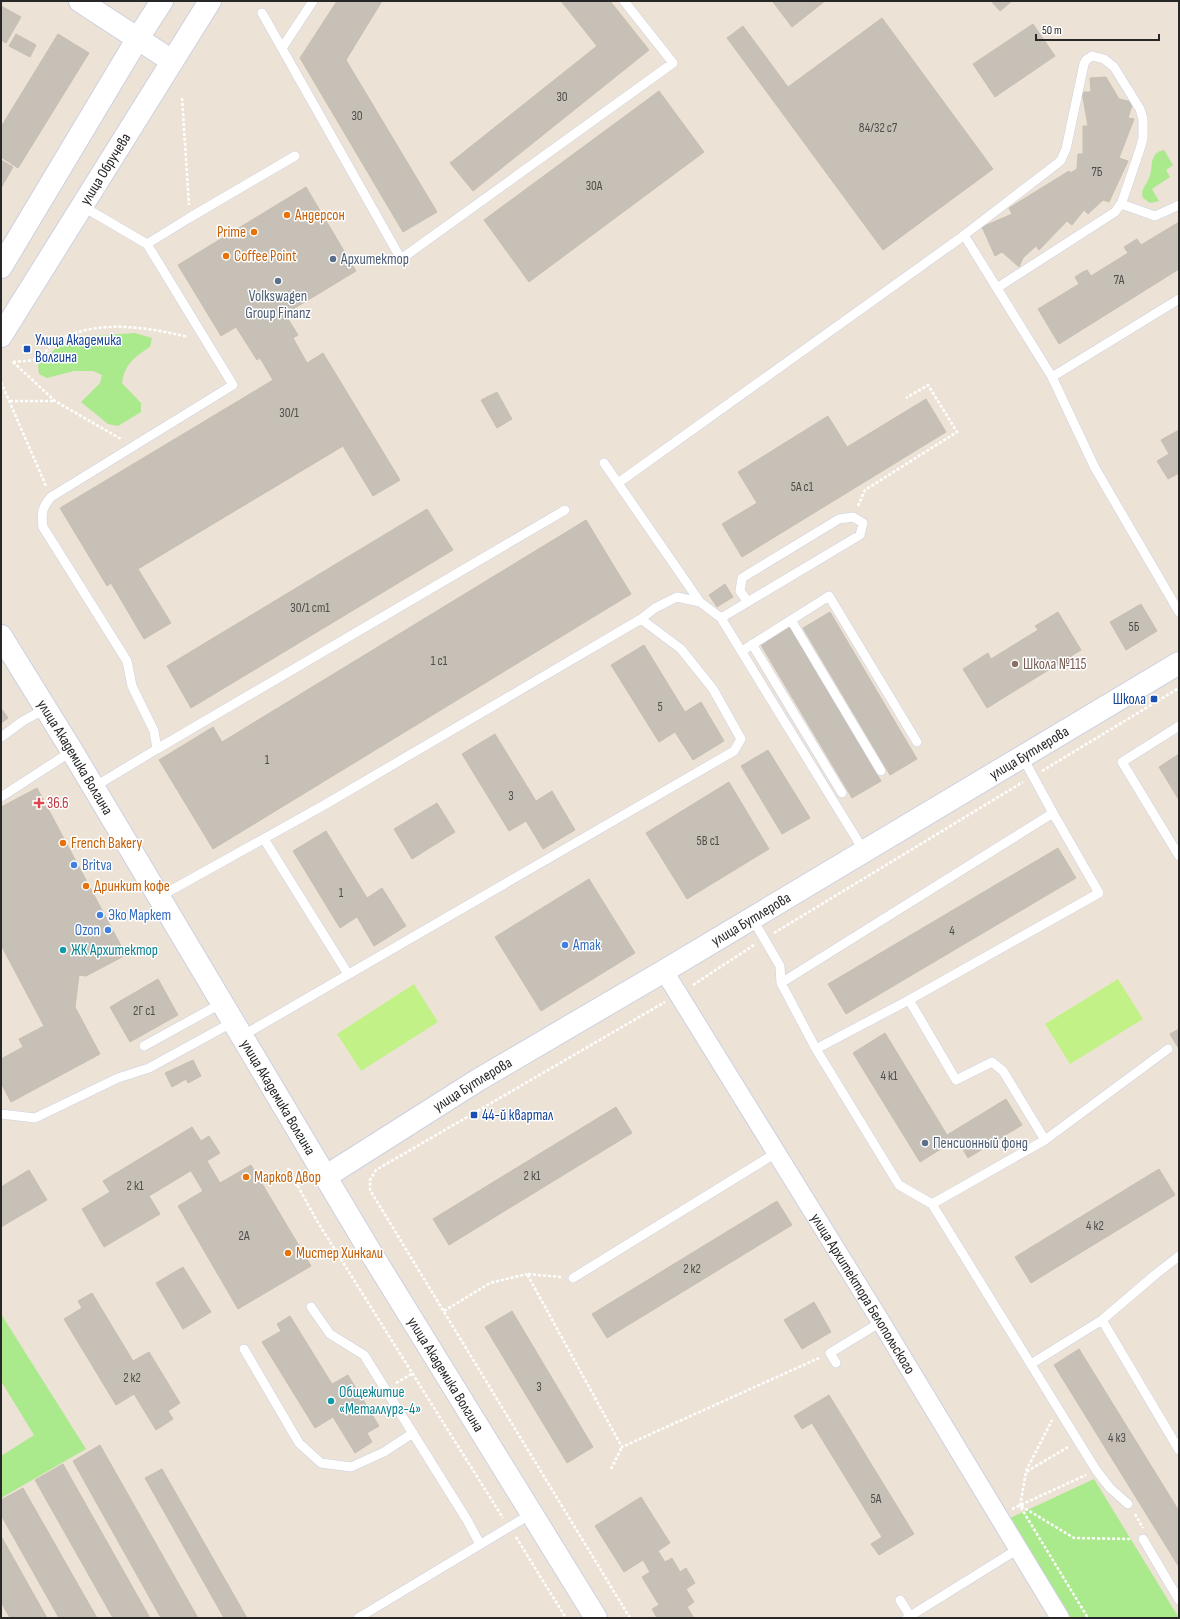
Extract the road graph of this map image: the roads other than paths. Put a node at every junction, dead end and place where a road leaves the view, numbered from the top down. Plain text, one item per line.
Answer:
1 (80, 1) edge
2 (162, 1) edge
3 (210, 1) edge
4 (313, 1) edge
5 (624, 1) edge
6 (262, 13) dead end
7 (138, 38) junction
8 (282, 48) junction
9 (172, 61) junction
10 (295, 156) dead end
11 (1121, 204) junction
12 (1179, 205) edge
13 (82, 206) junction
14 (964, 235) junction
15 (147, 244) junction
16 (1, 267) edge
17 (997, 288) junction
18 (1179, 299) edge
19 (1, 336) edge
20 (1052, 377) junction
21 (604, 463) dead end
22 (618, 483) junction
23 (565, 510) dead end
24 (700, 602) junction
25 (748, 602) junction
26 (1179, 612) edge
27 (722, 618) junction
28 (641, 619) junction
29 (791, 620) junction
30 (1, 636) edge
31 (752, 644) junction
32 (742, 651) junction
33 (1179, 663) edge
34 (46, 708) junction
35 (1179, 726) edge
36 (1, 737) edge
37 (917, 742) dead end
38 (156, 749) junction
39 (72, 751) junction
40 (1022, 756) junction
41 (881, 771) dead end
42 (94, 787) junction
43 (842, 793) dead end
44 (1, 797) edge
45 (1053, 813) junction
46 (264, 839) junction
47 (864, 851) junction
48 (1179, 856) edge
49 (159, 897) junction
50 (752, 918) junction
51 (664, 971) junction
52 (348, 974) junction
53 (781, 983) junction
54 (909, 1000) junction
55 (222, 1003) junction
56 (237, 1029) junction
57 (144, 1046) dead end
58 (1168, 1048) dead end
59 (816, 1049) junction
60 (1, 1114) edge
61 (1045, 1140) junction
62 (776, 1153) junction
63 (325, 1177) junction
64 (932, 1204) junction
65 (1179, 1256) edge
66 (574, 1278) road end
67 (311, 1307) dead end
68 (1102, 1320) junction
69 (881, 1322) junction
70 (244, 1349) dead end
71 (836, 1363) dead end
72 (1031, 1364) junction
73 (413, 1433) junction
74 (1179, 1450) edge
75 (1128, 1504) dead end
76 (531, 1514) junction
77 (1143, 1539) road end
78 (480, 1544) junction
79 (1018, 1549) junction
80 (900, 1600) dead end
81 (1179, 1600) edge
82 (909, 1617) edge
83 (358, 1618) edge
84 (596, 1618) edge
85 (1060, 1618) edge

1 - 7 street
2 - 7 street
3 - 9 street, улица Обручева
4 - 8 lane
5 - 8 lane
6 - 8 lane
7 - 9 street
7 - 16 street
9 - 13 street, улица Обручева
10 - 15 lane
11 - 12 lane
11 - 14 lane
11 - 17 lane
13 - 15 lane
13 - 19 street, улица Обручева
14 - 17 lane
14 - 22 lane
15 - 38 lane
17 - 20 lane
18 - 20 lane
20 - 26 lane
21 - 22 lane
22 - 24 lane
23 - 38 lane
24 - 27 lane
24 - 28 lane
25 - 25 lane
25 - 27 lane
27 - 32 lane
28 - 46 lane
28 - 52 lane
29 - 31 lane
29 - 37 lane
29 - 41 lane
30 - 34 street, улица Академика Волгина
31 - 32 lane
31 - 43 lane
32 - 47 lane
33 - 40 street, улица Бутлерова
34 - 36 lane
34 - 39 street, улица Академика Волгина
35 - 48 lane
38 - 42 lane
39 - 42 street, улица Академика Волгина
39 - 44 lane
40 - 45 lane
40 - 47 street, улица Бутлерова
42 - 49 street, улица Академика Волгина
45 - 53 lane
45 - 54 lane
46 - 49 lane
46 - 52 lane
47 - 50 street, улица Бутлерова
49 - 55 street, улица Академика Волгина
50 - 51 street, улица Бутлерова
50 - 53 lane
51 - 62 street, улица Архитектора Белопольского
51 - 63 street, улица Бутлерова
52 - 56 lane
53 - 59 lane
54 - 59 lane
54 - 61 lane
55 - 56 street, улица Академика Волгина
55 - 57 lane
56 - 60 lane
56 - 63 street, улица Академика Волгина
58 - 61 lane
59 - 64 lane
61 - 64 lane
62 - 66 lane
62 - 69 street, улица Архитектора Белопольского
63 - 76 street, улица Академика Волгина
64 - 72 lane
65 - 68 lane
67 - 73 lane
68 - 72 lane
68 - 74 lane
69 - 71 lane
69 - 79 street, улица Архитектора Белопольского
70 - 73 lane
72 - 75 lane
73 - 78 lane
76 - 78 lane
76 - 84 street, улица Академика Волгина
77 - 81 lane
78 - 83 lane
79 - 82 lane
79 - 85 street, улица Архитектора Белопольского
80 - 82 lane

